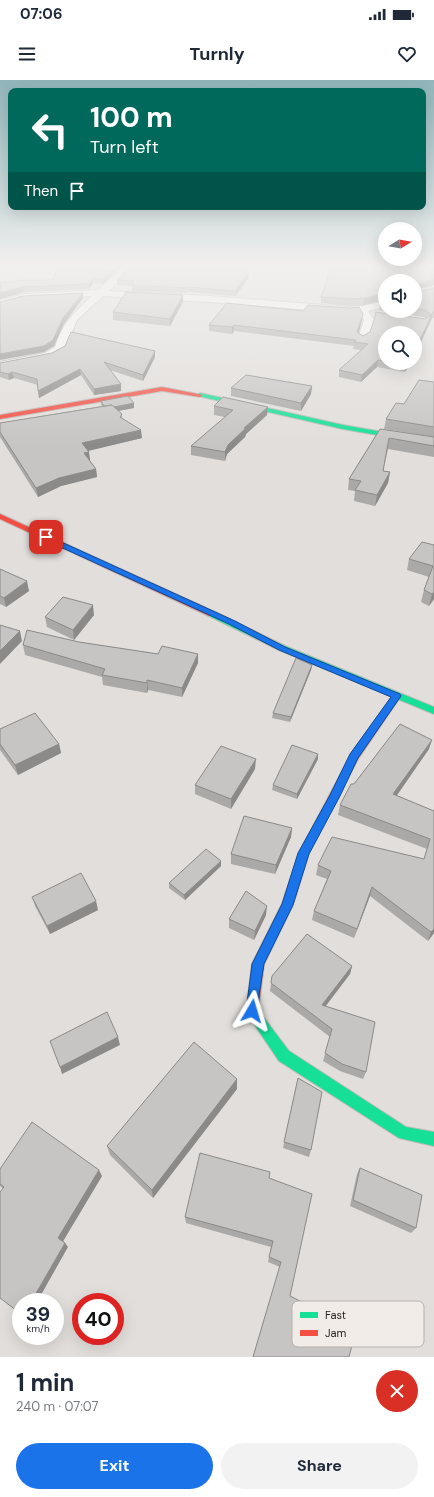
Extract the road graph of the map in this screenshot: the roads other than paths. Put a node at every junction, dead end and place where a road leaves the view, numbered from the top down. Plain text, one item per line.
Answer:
1 (70, 326) edge
2 (367, 326) edge
3 (363, 338) edge
4 (8, 352) edge
5 (0, 365) edge
6 (0, 417) edge
7 (434, 443) edge
8 (0, 516) edge
9 (397, 696) junction
10 (434, 711) edge
11 (434, 1139) edge

1 - 5 street
2 - 3 street
4 - 5 street
6 - 7 street
8 - 9 street
9 - 10 street
9 - 11 street

